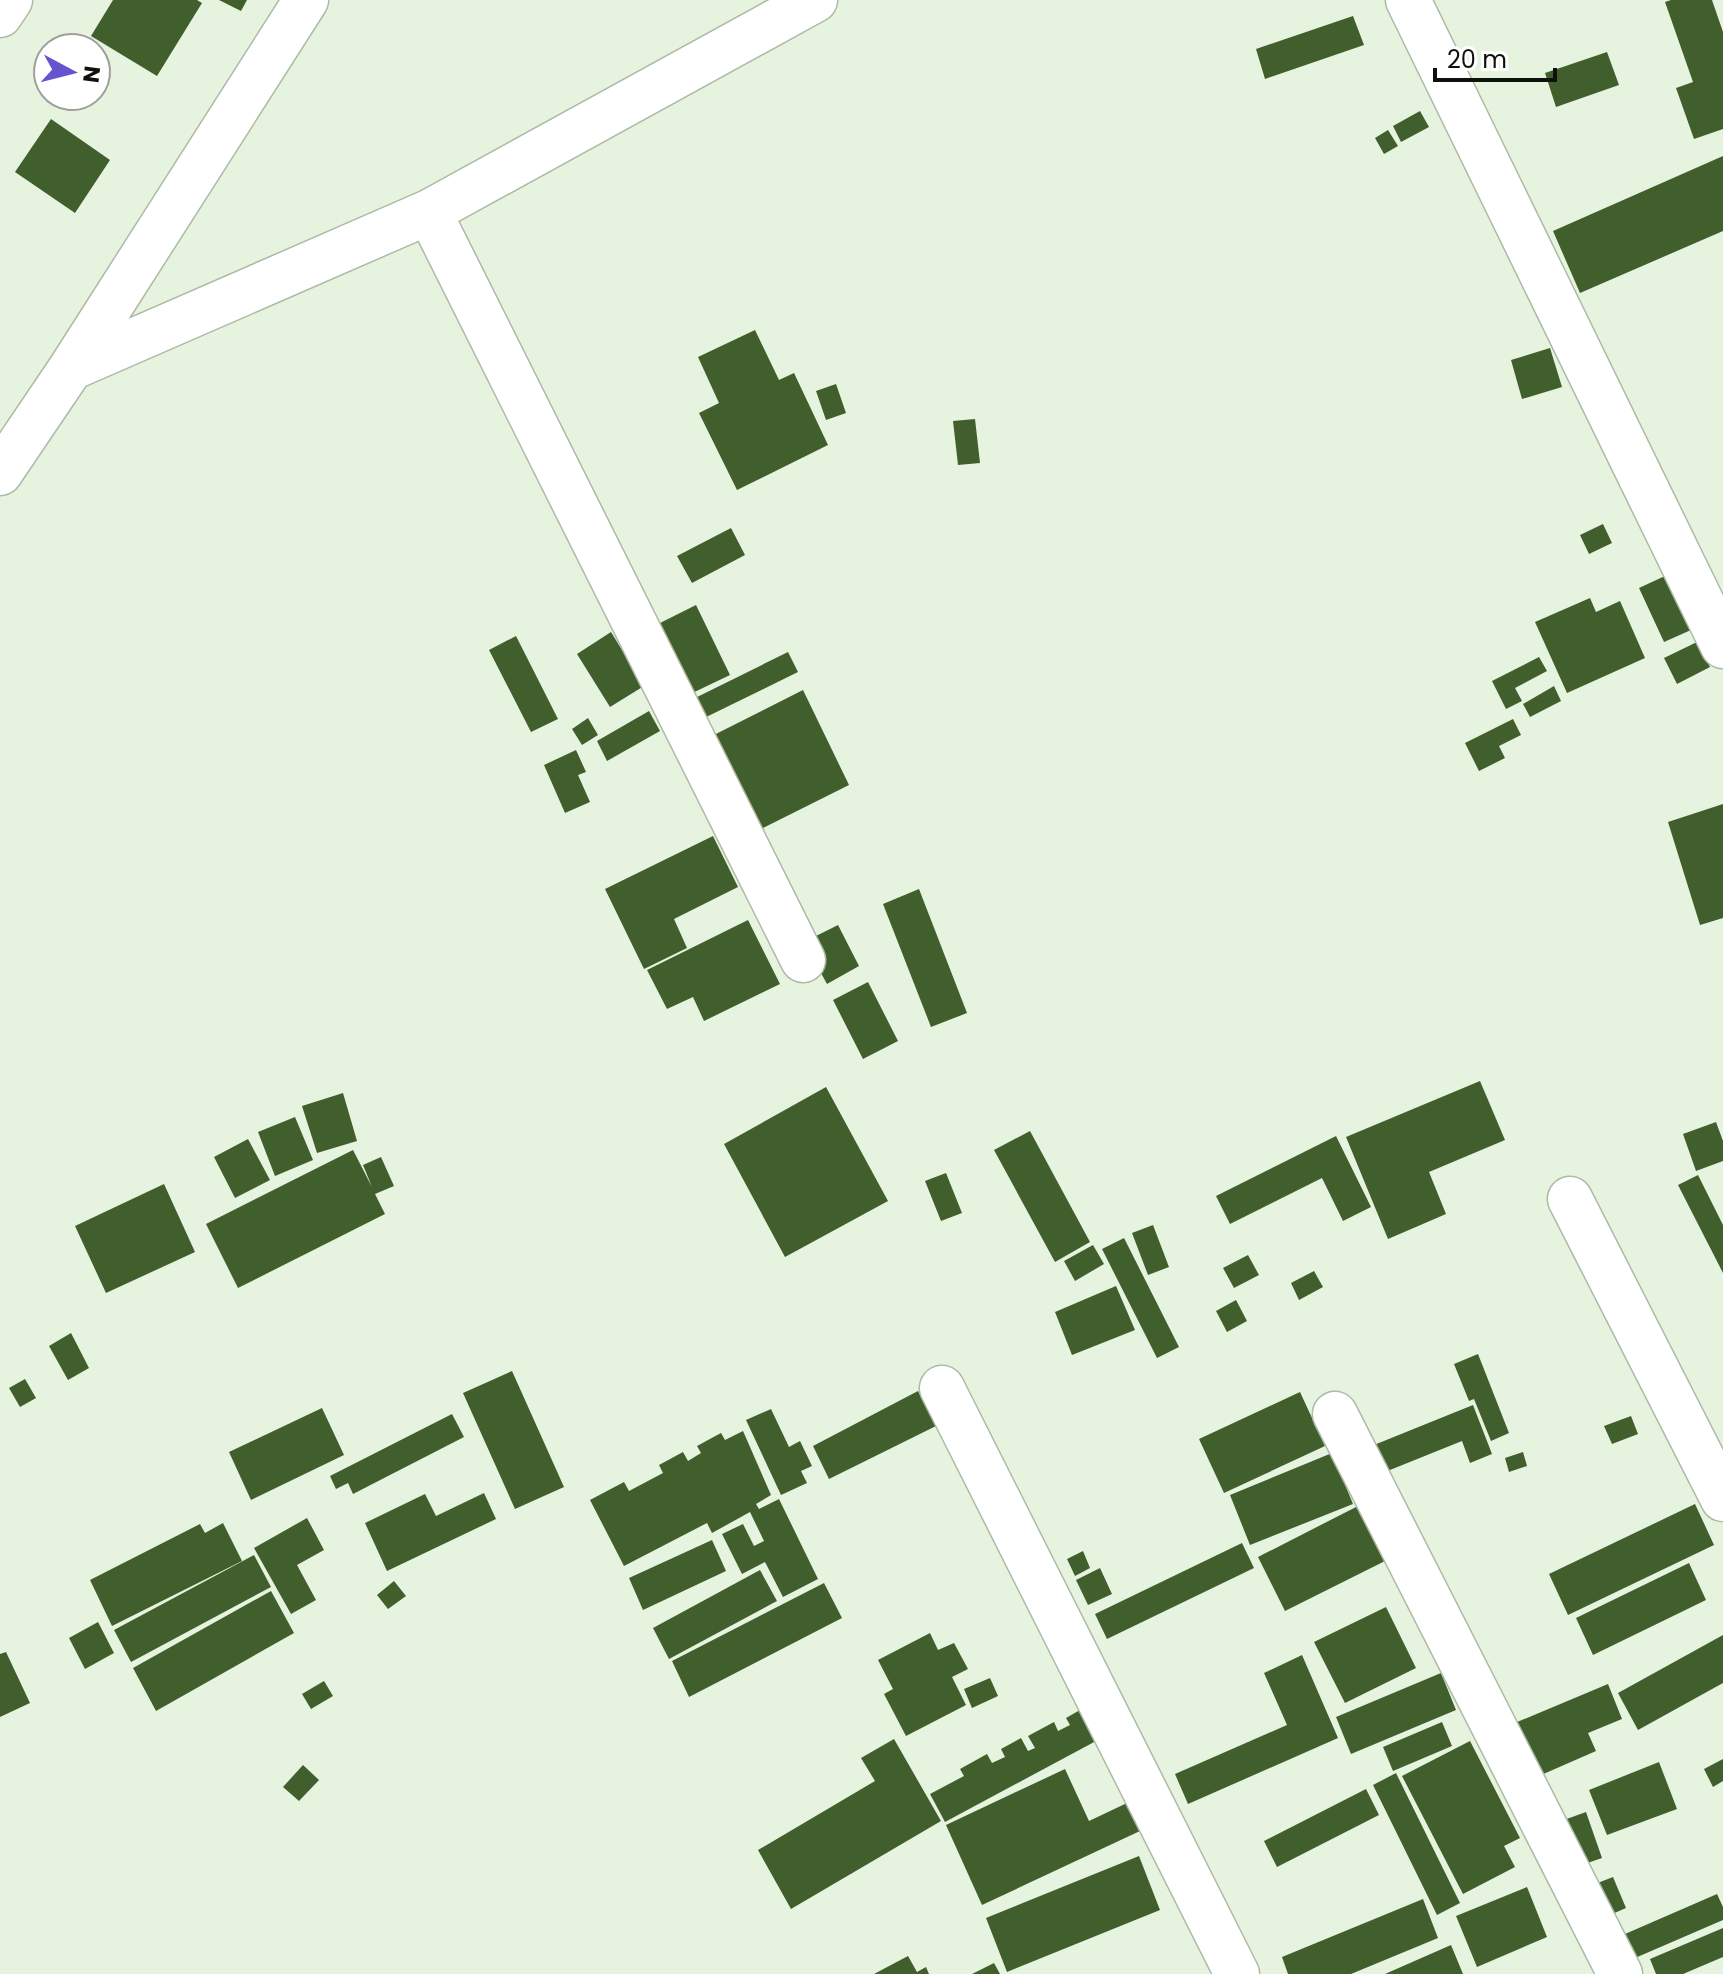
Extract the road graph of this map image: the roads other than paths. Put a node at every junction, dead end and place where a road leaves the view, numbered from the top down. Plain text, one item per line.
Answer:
1 (10, 0) edge
2 (306, 0) edge
3 (815, 0) edge
4 (1408, 0) edge
5 (0, 15) edge
6 (429, 212) junction
7 (71, 368) junction
8 (0, 473) edge
9 (1723, 646) edge
10 (803, 960) dead end
11 (1570, 1199) dead end
12 (942, 1388) dead end
13 (1335, 1414) dead end
14 (1723, 1499) edge
15 (1237, 1974) edge
16 (1620, 1974) edge

1 - 5 street
2 - 7 street
3 - 6 street
4 - 9 street
6 - 7 street
6 - 10 street
7 - 8 street
11 - 14 street
12 - 15 street
13 - 16 street

